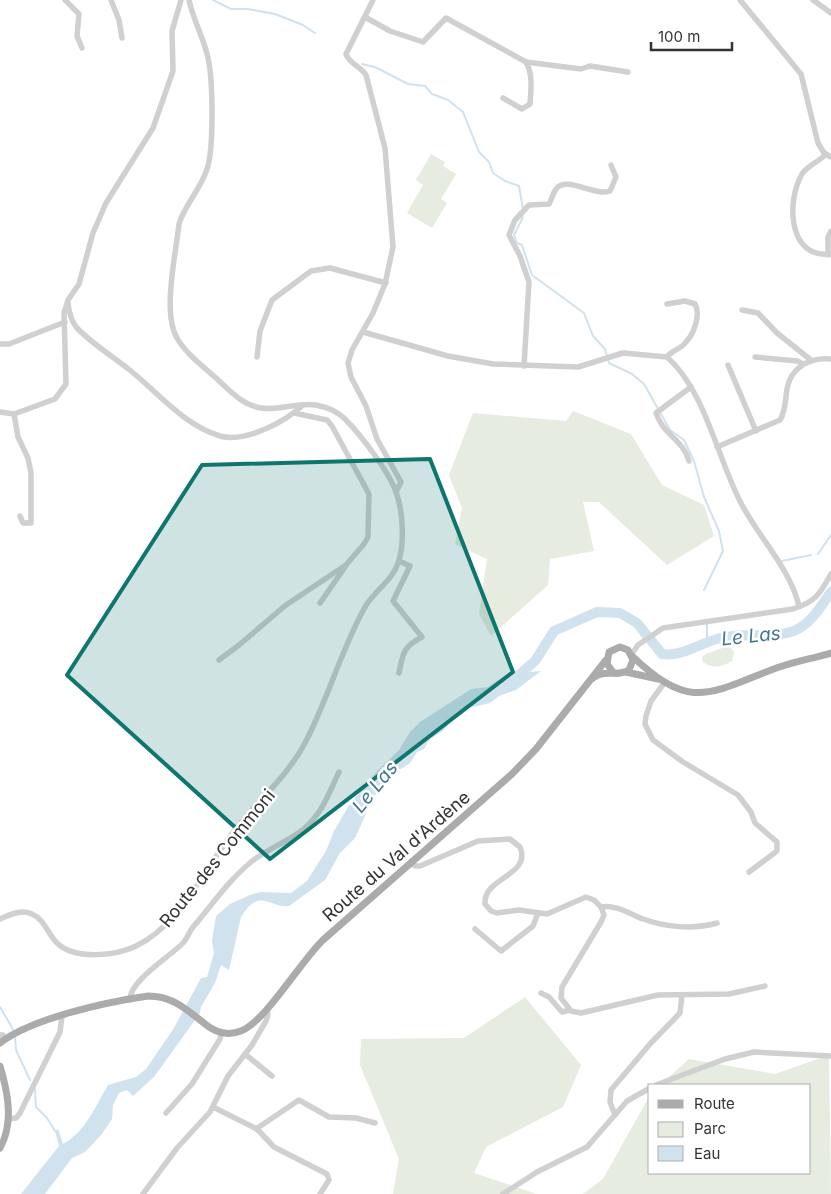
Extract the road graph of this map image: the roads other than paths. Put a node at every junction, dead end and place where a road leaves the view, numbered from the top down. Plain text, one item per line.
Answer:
1 (65, 0) edge
2 (111, 0) edge
3 (181, 0) edge
4 (189, 0) edge
5 (373, 0) edge
6 (740, 0) edge
7 (813, 0) edge
8 (831, 13) edge
9 (365, 17) junction
10 (122, 38) dead end
11 (82, 48) dead end
12 (526, 62) junction
13 (628, 72) dead end
14 (503, 98) dead end
15 (828, 156) edge
16 (611, 165) dead end
17 (831, 231) edge
18 (829, 255) edge
19 (386, 283) junction
20 (68, 300) junction
21 (667, 304) dead end
22 (742, 310) dead end
23 (65, 322) junction
24 (363, 332) junction
25 (0, 344) edge
26 (257, 357) dead end
27 (755, 357) dead end
28 (667, 358) junction
29 (831, 359) edge
30 (811, 360) junction
31 (803, 364) junction
32 (524, 366) junction
33 (728, 366) dead end
34 (691, 387) junction
35 (303, 404) junction
36 (0, 412) edge
37 (14, 414) junction
38 (294, 414) junction
39 (756, 430) junction
40 (717, 447) junction
41 (689, 461) dead end
42 (396, 492) junction
43 (20, 516) dead end
44 (399, 561) junction
45 (346, 565) junction
46 (831, 574) edge
47 (320, 604) dead end
48 (799, 606) junction
49 (639, 644) junction
50 (624, 648) junction
51 (831, 653) edge
52 (632, 655) junction
53 (219, 660) dead end
54 (606, 660) junction
55 (613, 672) junction
56 (626, 672) junction
57 (399, 673) dead end
58 (591, 679) junction
59 (663, 681) junction
60 (338, 772) dead end
61 (410, 862) junction
62 (749, 872) dead end
63 (601, 907) junction
64 (538, 914) junction
65 (0, 919) edge
66 (717, 923) dead end
67 (475, 929) dead end
68 (765, 986) dead end
69 (542, 993) dead end
70 (682, 995) junction
71 (130, 1000) junction
72 (267, 1009) junction
73 (570, 1010) junction
74 (62, 1016) junction
75 (221, 1033) junction
76 (4, 1038) edge
77 (245, 1054) junction
78 (831, 1056) edge
79 (0, 1066) edge
80 (272, 1076) dead end
81 (659, 1084) edge
82 (648, 1089) edge
83 (213, 1107) junction
84 (166, 1114) dead end
85 (615, 1115) junction
86 (8, 1119) junction
87 (375, 1123) dead end
88 (256, 1129) junction
89 (0, 1148) edge
90 (143, 1194) edge
91 (320, 1194) edge
92 (503, 1194) edge

1 - 11 street
2 - 10 street
3 - 20 street
4 - 35 street
5 - 9 street
6 - 15 street
7 - 8 street
9 - 12 street
9 - 19 street
12 - 13 street
12 - 14 street
15 - 18 street
16 - 32 street
17 - 18 street
19 - 24 street
19 - 26 street
20 - 23 street
20 - 38 street
21 - 28 street
22 - 30 street
23 - 25 street
23 - 37 street
24 - 32 street
24 - 42 street
27 - 31 street
28 - 32 street
28 - 34 street
29 - 30 street
30 - 31 street
31 - 39 street
33 - 39 street
34 - 40 street
34 - 41 street
35 - 38 street
35 - 42 street
36 - 37 street
37 - 43 street
38 - 45 street
39 - 40 street
40 - 48 street
42 - 44 street
44 - 57 street
44 - 65 street, Route des Commoni
45 - 47 street
45 - 53 street
46 - 48 street
48 - 49 street
49 - 50 street
49 - 52 street
50 - 52 main road
50 - 54 main road
51 - 59 main road
52 - 56 main road
52 - 59 main road
54 - 55 main road
54 - 58 main road, Route du Val d'Ardène
55 - 56 main road
55 - 58 main road
56 - 59 main road
58 - 61 main road, Route du Val d'Ardène
59 - 62 street
60 - 71 street
61 - 64 street
61 - 72 main road, Route du Val d'Ardène
63 - 64 street
63 - 66 street
63 - 73 street
64 - 67 street
68 - 70 street
69 - 73 street
70 - 73 street
70 - 85 street
71 - 74 main road
71 - 75 main road
72 - 75 main road, Route du Val d'Ardène
72 - 77 street
74 - 76 main road
74 - 86 street
75 - 84 street
77 - 80 street
77 - 83 street
78 - 81 street
79 - 86 main road
82 - 85 street
83 - 88 street
83 - 90 street
85 - 92 street
86 - 89 main road
87 - 88 street
88 - 91 street

